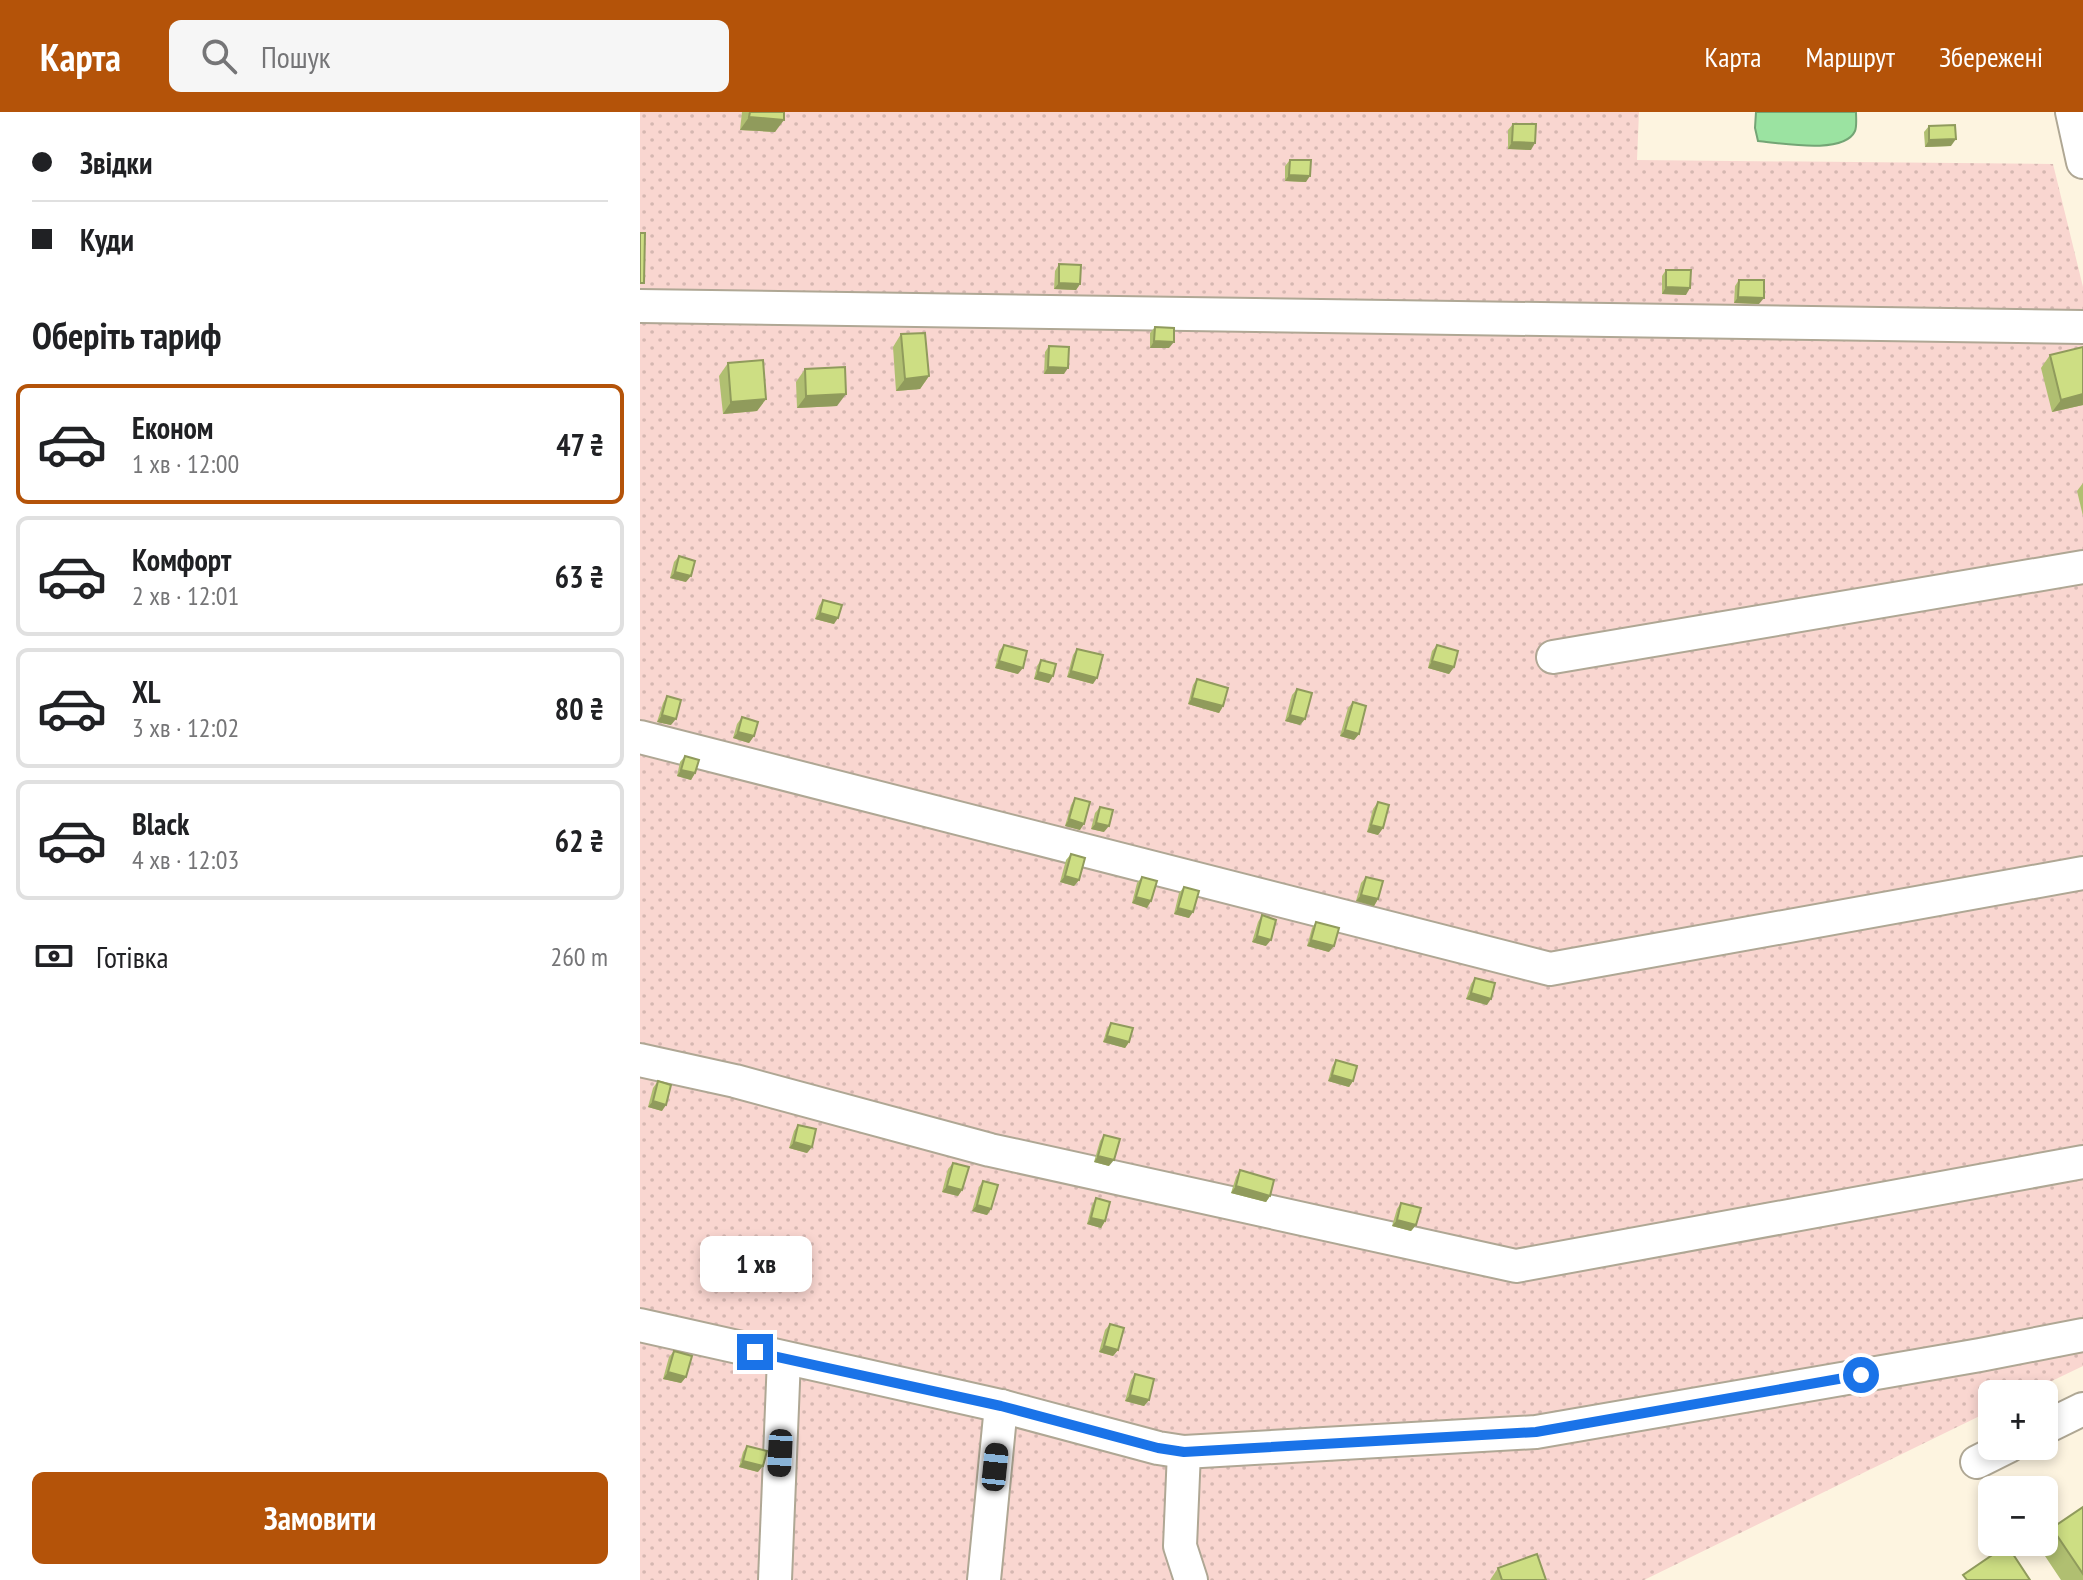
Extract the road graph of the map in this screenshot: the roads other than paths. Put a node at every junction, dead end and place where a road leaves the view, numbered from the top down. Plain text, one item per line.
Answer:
1 (2072, 112) edge
2 (2083, 162) edge
3 (640, 306) edge
4 (2083, 327) edge
5 (2083, 567) edge
6 (1553, 657) dead end
7 (640, 737) edge
8 (2083, 873) edge
9 (640, 1060) edge
10 (2083, 1162) edge
11 (640, 1325) edge
12 (2083, 1335) edge
13 (784, 1358) junction
14 (1001, 1406) junction
15 (2083, 1409) edge
16 (2058, 1421) edge
17 (1184, 1452) junction
18 (1981, 1460) edge
19 (1977, 1462) dead end
20 (775, 1580) edge
21 (984, 1580) edge
22 (1191, 1580) edge

1 - 2 street
3 - 4 street
5 - 6 street
7 - 8 street
9 - 10 street
11 - 13 street
12 - 17 street
13 - 14 street
13 - 20 street
14 - 17 street
14 - 21 street
15 - 16 street
17 - 22 street
18 - 19 street

